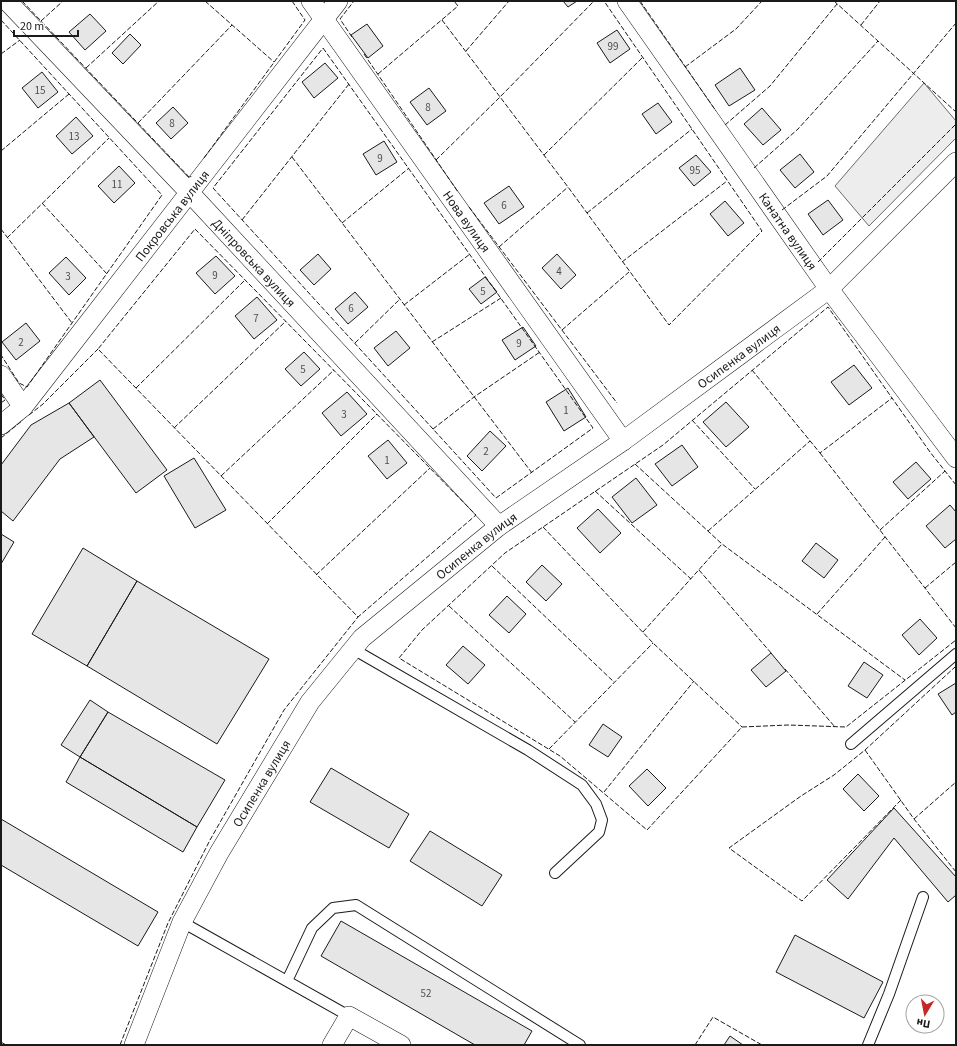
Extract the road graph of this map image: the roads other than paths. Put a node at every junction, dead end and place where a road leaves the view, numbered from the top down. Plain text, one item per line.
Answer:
1 (7, 1) edge
2 (311, 1) edge
3 (338, 1) edge
4 (627, 1) edge
5 (324, 19) junction
6 (956, 162) edge
7 (189, 192) junction
8 (829, 289) junction
9 (1, 375) edge
10 (23, 407) junction
11 (1, 424) edge
12 (623, 441) junction
13 (956, 458) edge
14 (499, 526) junction
15 (353, 649) junction
16 (956, 654) edge
17 (851, 744) dead end
18 (555, 873) dead end
19 (923, 897) dead end
20 (182, 922) junction
21 (287, 981) junction
22 (349, 1016) junction
23 (134, 1045) edge
24 (332, 1045) edge
25 (401, 1045) edge
26 (580, 1045) edge
27 (868, 1045) edge

1 - 7 street, Дніпровська вулиця
2 - 5 street, Нова вулиця
3 - 5 street, Покровська вулиця
4 - 8 street, Канатна вулиця
5 - 7 street, Покровська вулиця
5 - 12 street, Нова вулиця
6 - 8 street, Осипенка вулиця
7 - 10 street, Покровська вулиця
7 - 14 street, Дніпровська вулиця
8 - 12 street, Осипенка вулиця
8 - 13 street, Канатна вулиця
9 - 10 street
10 - 11 street, Покровська вулиця
12 - 14 street, Осипенка вулиця
14 - 15 street, Осипенка вулиця
15 - 18 lane
15 - 20 street, Осипенка вулиця
16 - 17 lane
19 - 27 lane
20 - 21 lane
20 - 23 street, Осипенка вулиця
21 - 22 lane
21 - 26 lane
22 - 24 street
22 - 25 street

